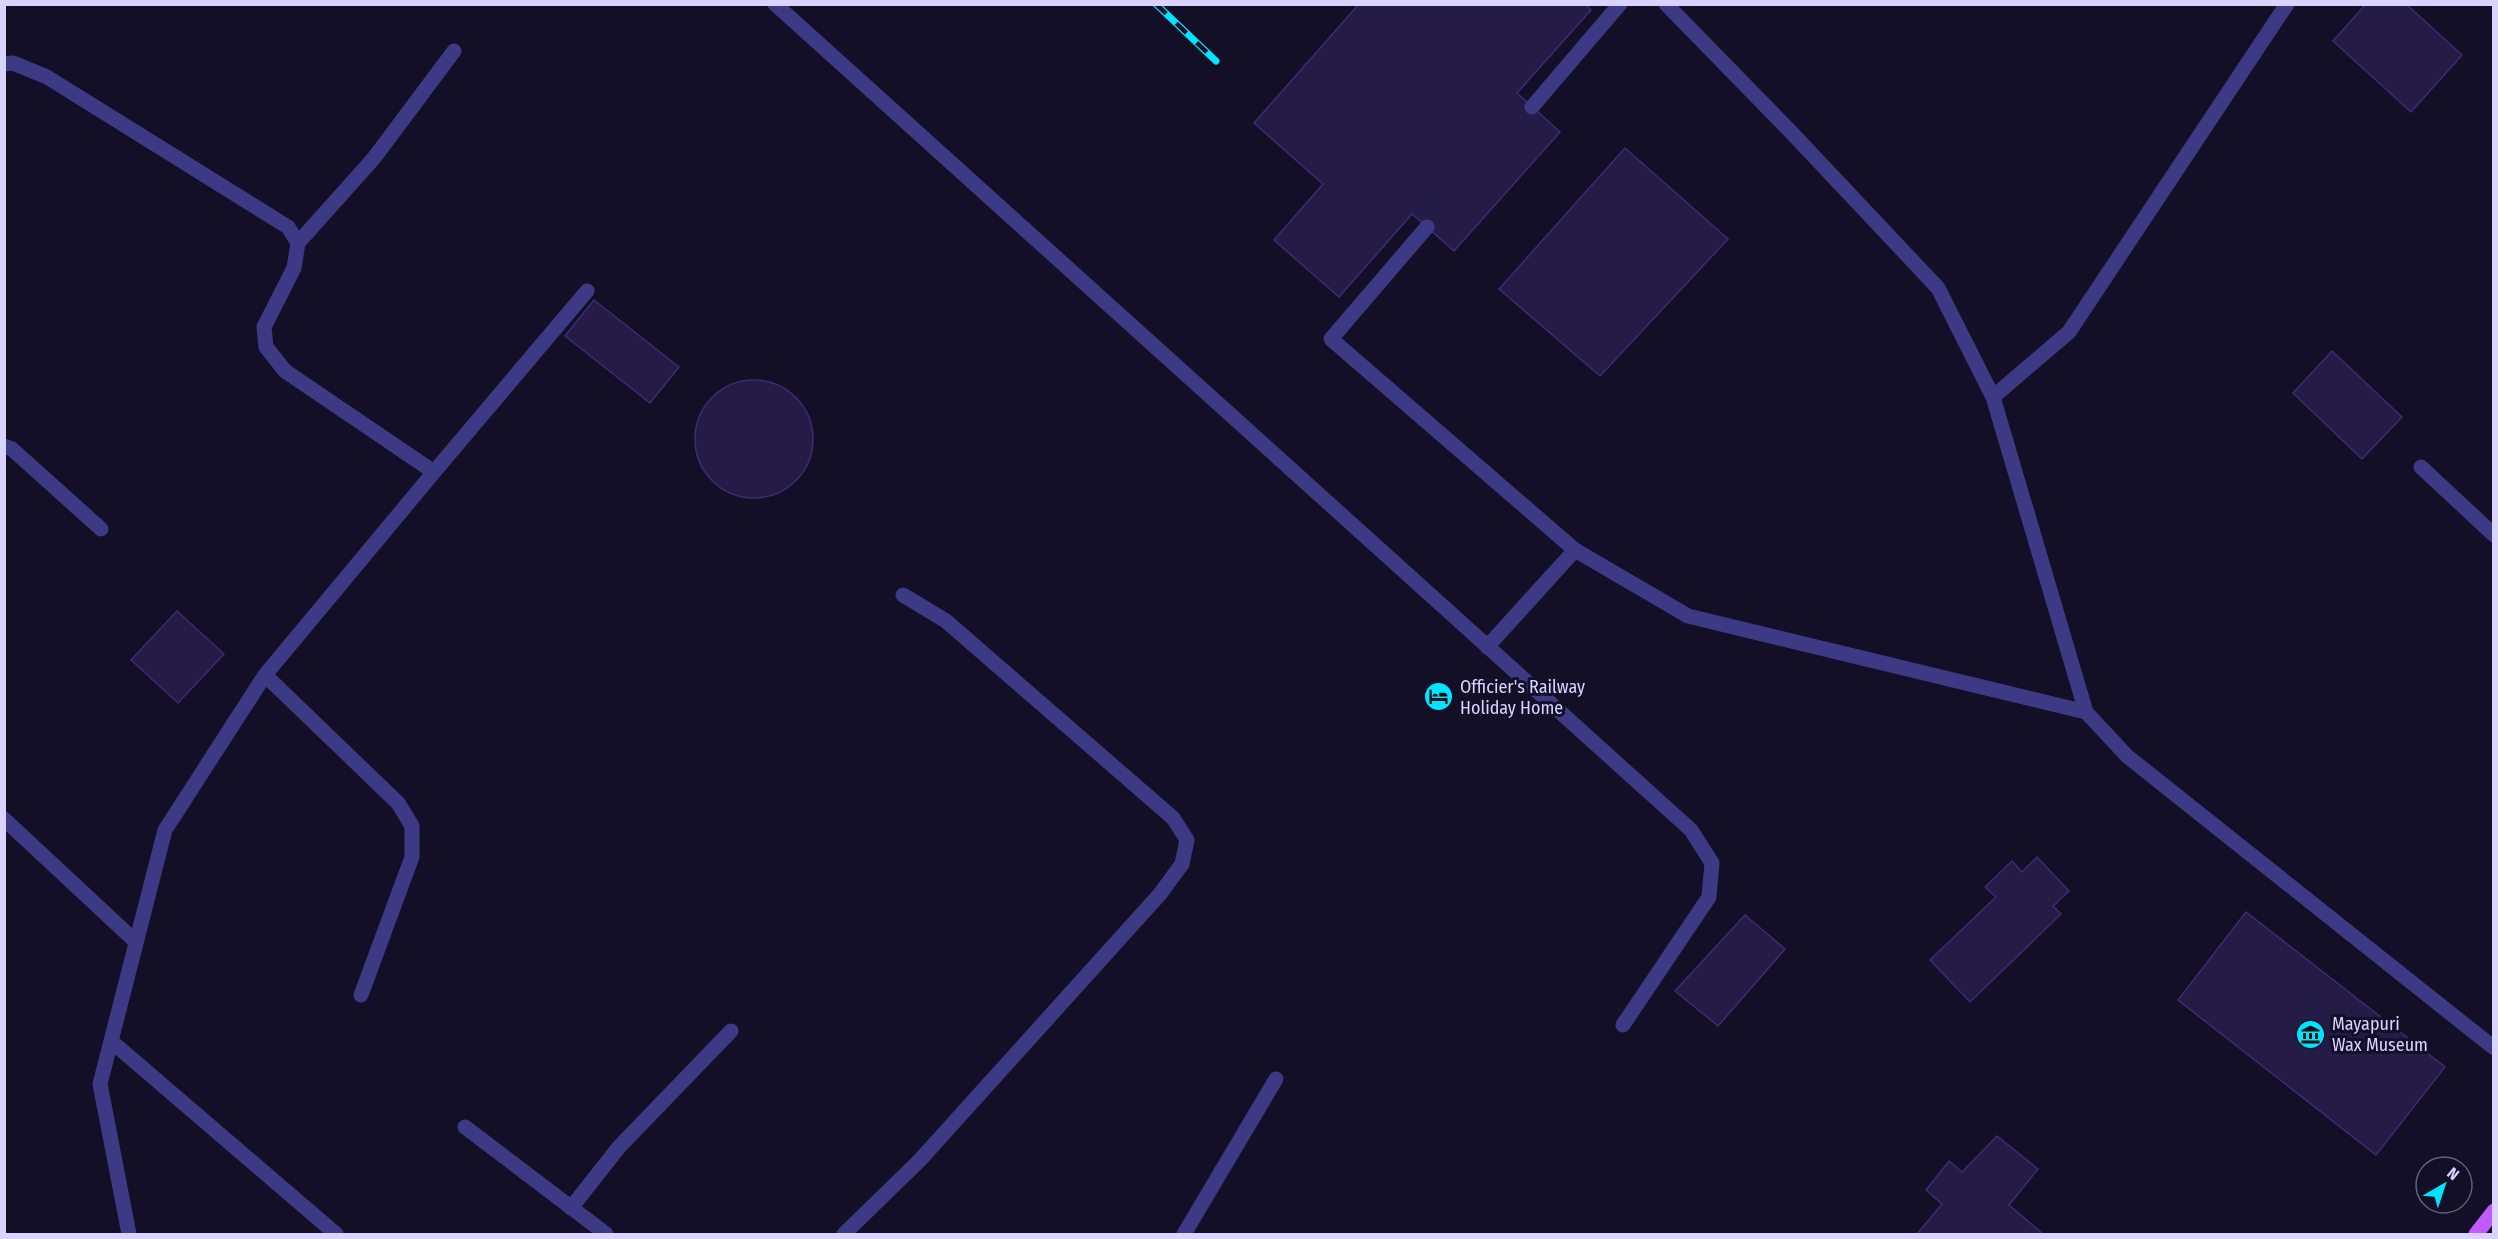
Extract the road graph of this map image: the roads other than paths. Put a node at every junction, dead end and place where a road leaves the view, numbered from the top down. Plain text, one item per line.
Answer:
1 (775, 4) edge
2 (1620, 4) edge
3 (1666, 4) edge
4 (2287, 4) edge
5 (454, 51) dead end
6 (4, 64) edge
7 (1532, 107) dead end
8 (1427, 227) dead end
9 (298, 243) junction
10 (587, 291) dead end
11 (1993, 397) junction
12 (4, 446) edge
13 (2421, 467) dead end
14 (434, 472) junction
15 (101, 529) dead end
16 (2493, 535) edge
17 (1575, 550) junction
18 (903, 595) dead end
19 (1487, 647) junction
20 (265, 675) junction
21 (2086, 712) junction
22 (7, 827) edge
23 (135, 941) junction
24 (361, 995) dead end
25 (1623, 1025) dead end
26 (731, 1031) dead end
27 (111, 1041) junction
28 (2493, 1048) edge
29 (1276, 1079) dead end
30 (465, 1127) dead end
31 (571, 1208) junction
32 (2493, 1211) edge
33 (129, 1234) edge
34 (336, 1234) edge
35 (606, 1234) edge
36 (844, 1234) edge
37 (1184, 1234) edge
38 (2476, 1234) edge

1 - 19 street
2 - 7 street
3 - 11 street
4 - 11 street
5 - 9 street
6 - 9 street
8 - 17 street
9 - 14 street
10 - 14 street
11 - 21 street
12 - 15 street
13 - 16 street
14 - 20 street
17 - 19 street
17 - 21 street
18 - 36 street
19 - 25 street
20 - 23 street
20 - 24 street
21 - 28 street
22 - 23 street
23 - 27 street
26 - 31 street
27 - 33 street
27 - 34 street
29 - 37 street
30 - 31 street
31 - 35 street
32 - 38 main road

